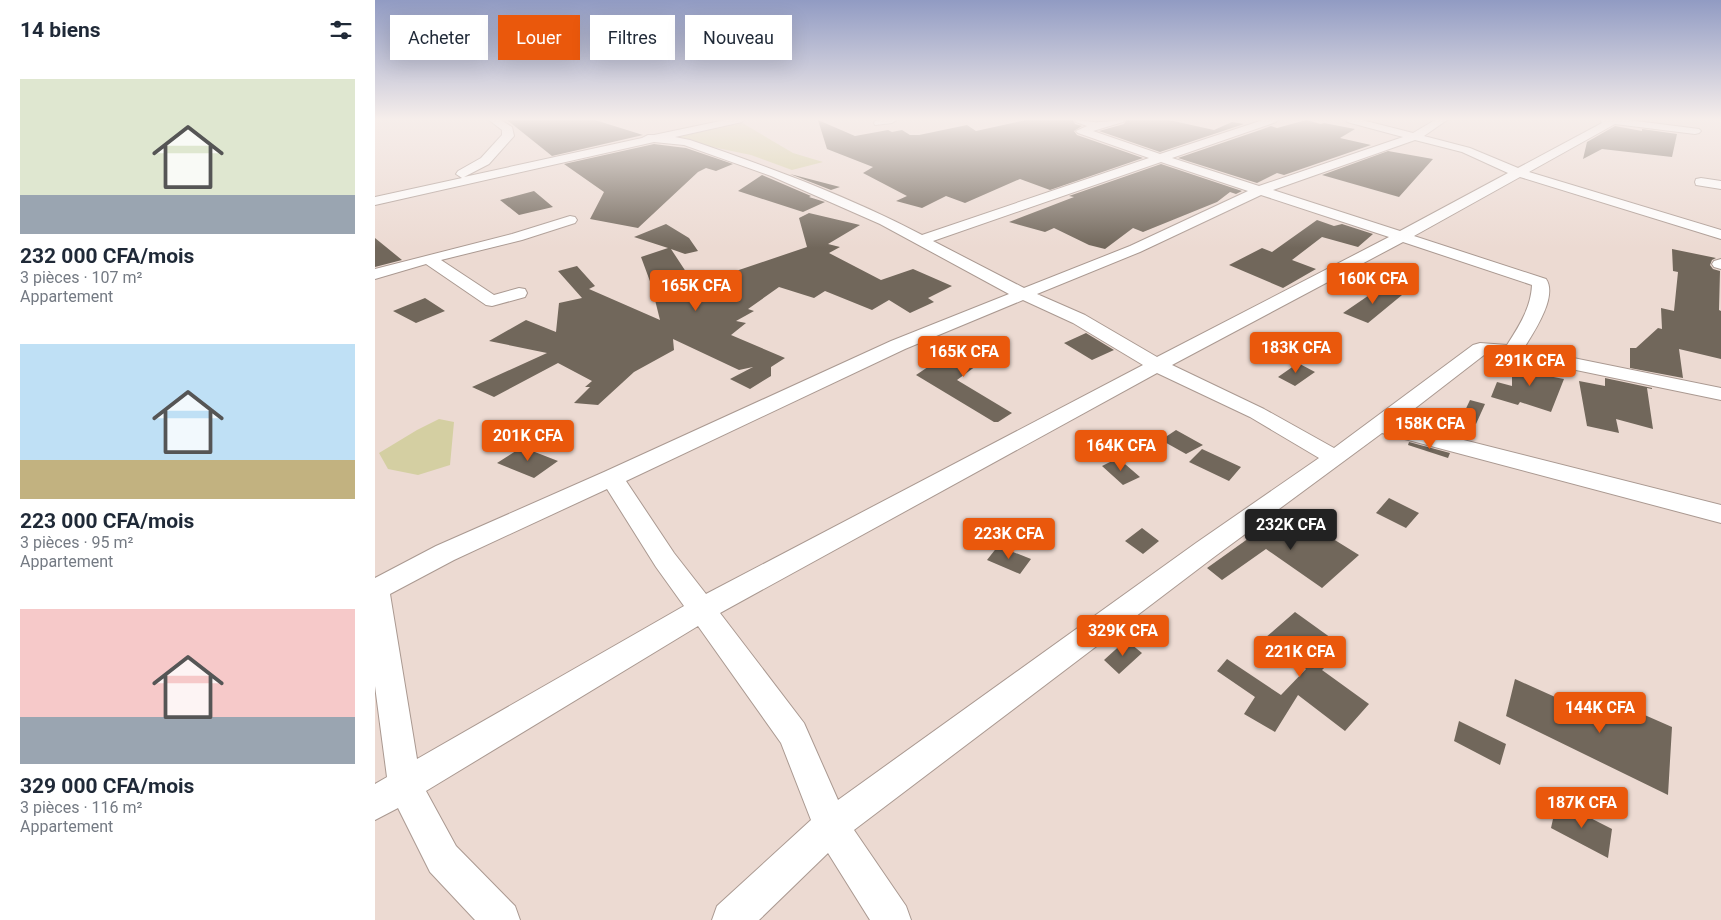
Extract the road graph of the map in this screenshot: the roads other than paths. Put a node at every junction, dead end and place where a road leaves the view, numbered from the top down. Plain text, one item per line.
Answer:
1 (482, 163) edge
2 (538, 163) edge
3 (746, 163) edge
4 (1144, 163) edge
5 (1174, 163) edge
6 (1339, 163) edge
7 (1496, 163) edge
8 (1536, 163) edge
9 (1519, 173) junction
10 (1701, 182) dead end
11 (449, 183) junction
12 (1721, 185) edge
13 (1261, 190) junction
14 (376, 199) edge
15 (570, 220) dead end
16 (1721, 235) edge
17 (1400, 238) junction
18 (921, 240) junction
19 (428, 260) junction
20 (375, 274) edge
21 (519, 293) dead end
22 (1022, 294) junction
23 (1513, 352) junction
24 (1157, 365) junction
25 (1721, 394) edge
26 (1378, 426) junction
27 (1335, 458) junction
28 (612, 478) junction
29 (1721, 514) edge
30 (376, 590) edge
31 (701, 610) junction
32 (405, 786) junction
33 (375, 803) edge
34 (831, 826) junction
35 (501, 920) edge
36 (731, 920) edge
37 (891, 920) edge

1 - 11 street
2 - 11 street
3 - 18 street
4 - 18 street
5 - 13 street
6 - 13 street
7 - 9 street
8 - 9 street
9 - 16 street
9 - 17 street
10 - 12 street
11 - 14 street
13 - 17 street
13 - 22 street
15 - 19 street
17 - 23 street
17 - 24 street
18 - 22 street
19 - 20 street
19 - 21 street
22 - 24 street
22 - 28 street
23 - 25 street
23 - 26 street
24 - 27 street
24 - 31 street
26 - 27 street
26 - 29 street
27 - 34 street
28 - 30 street
28 - 31 street
30 - 32 street
31 - 32 street
31 - 34 street
32 - 33 street
32 - 35 street
34 - 36 street
34 - 37 street

